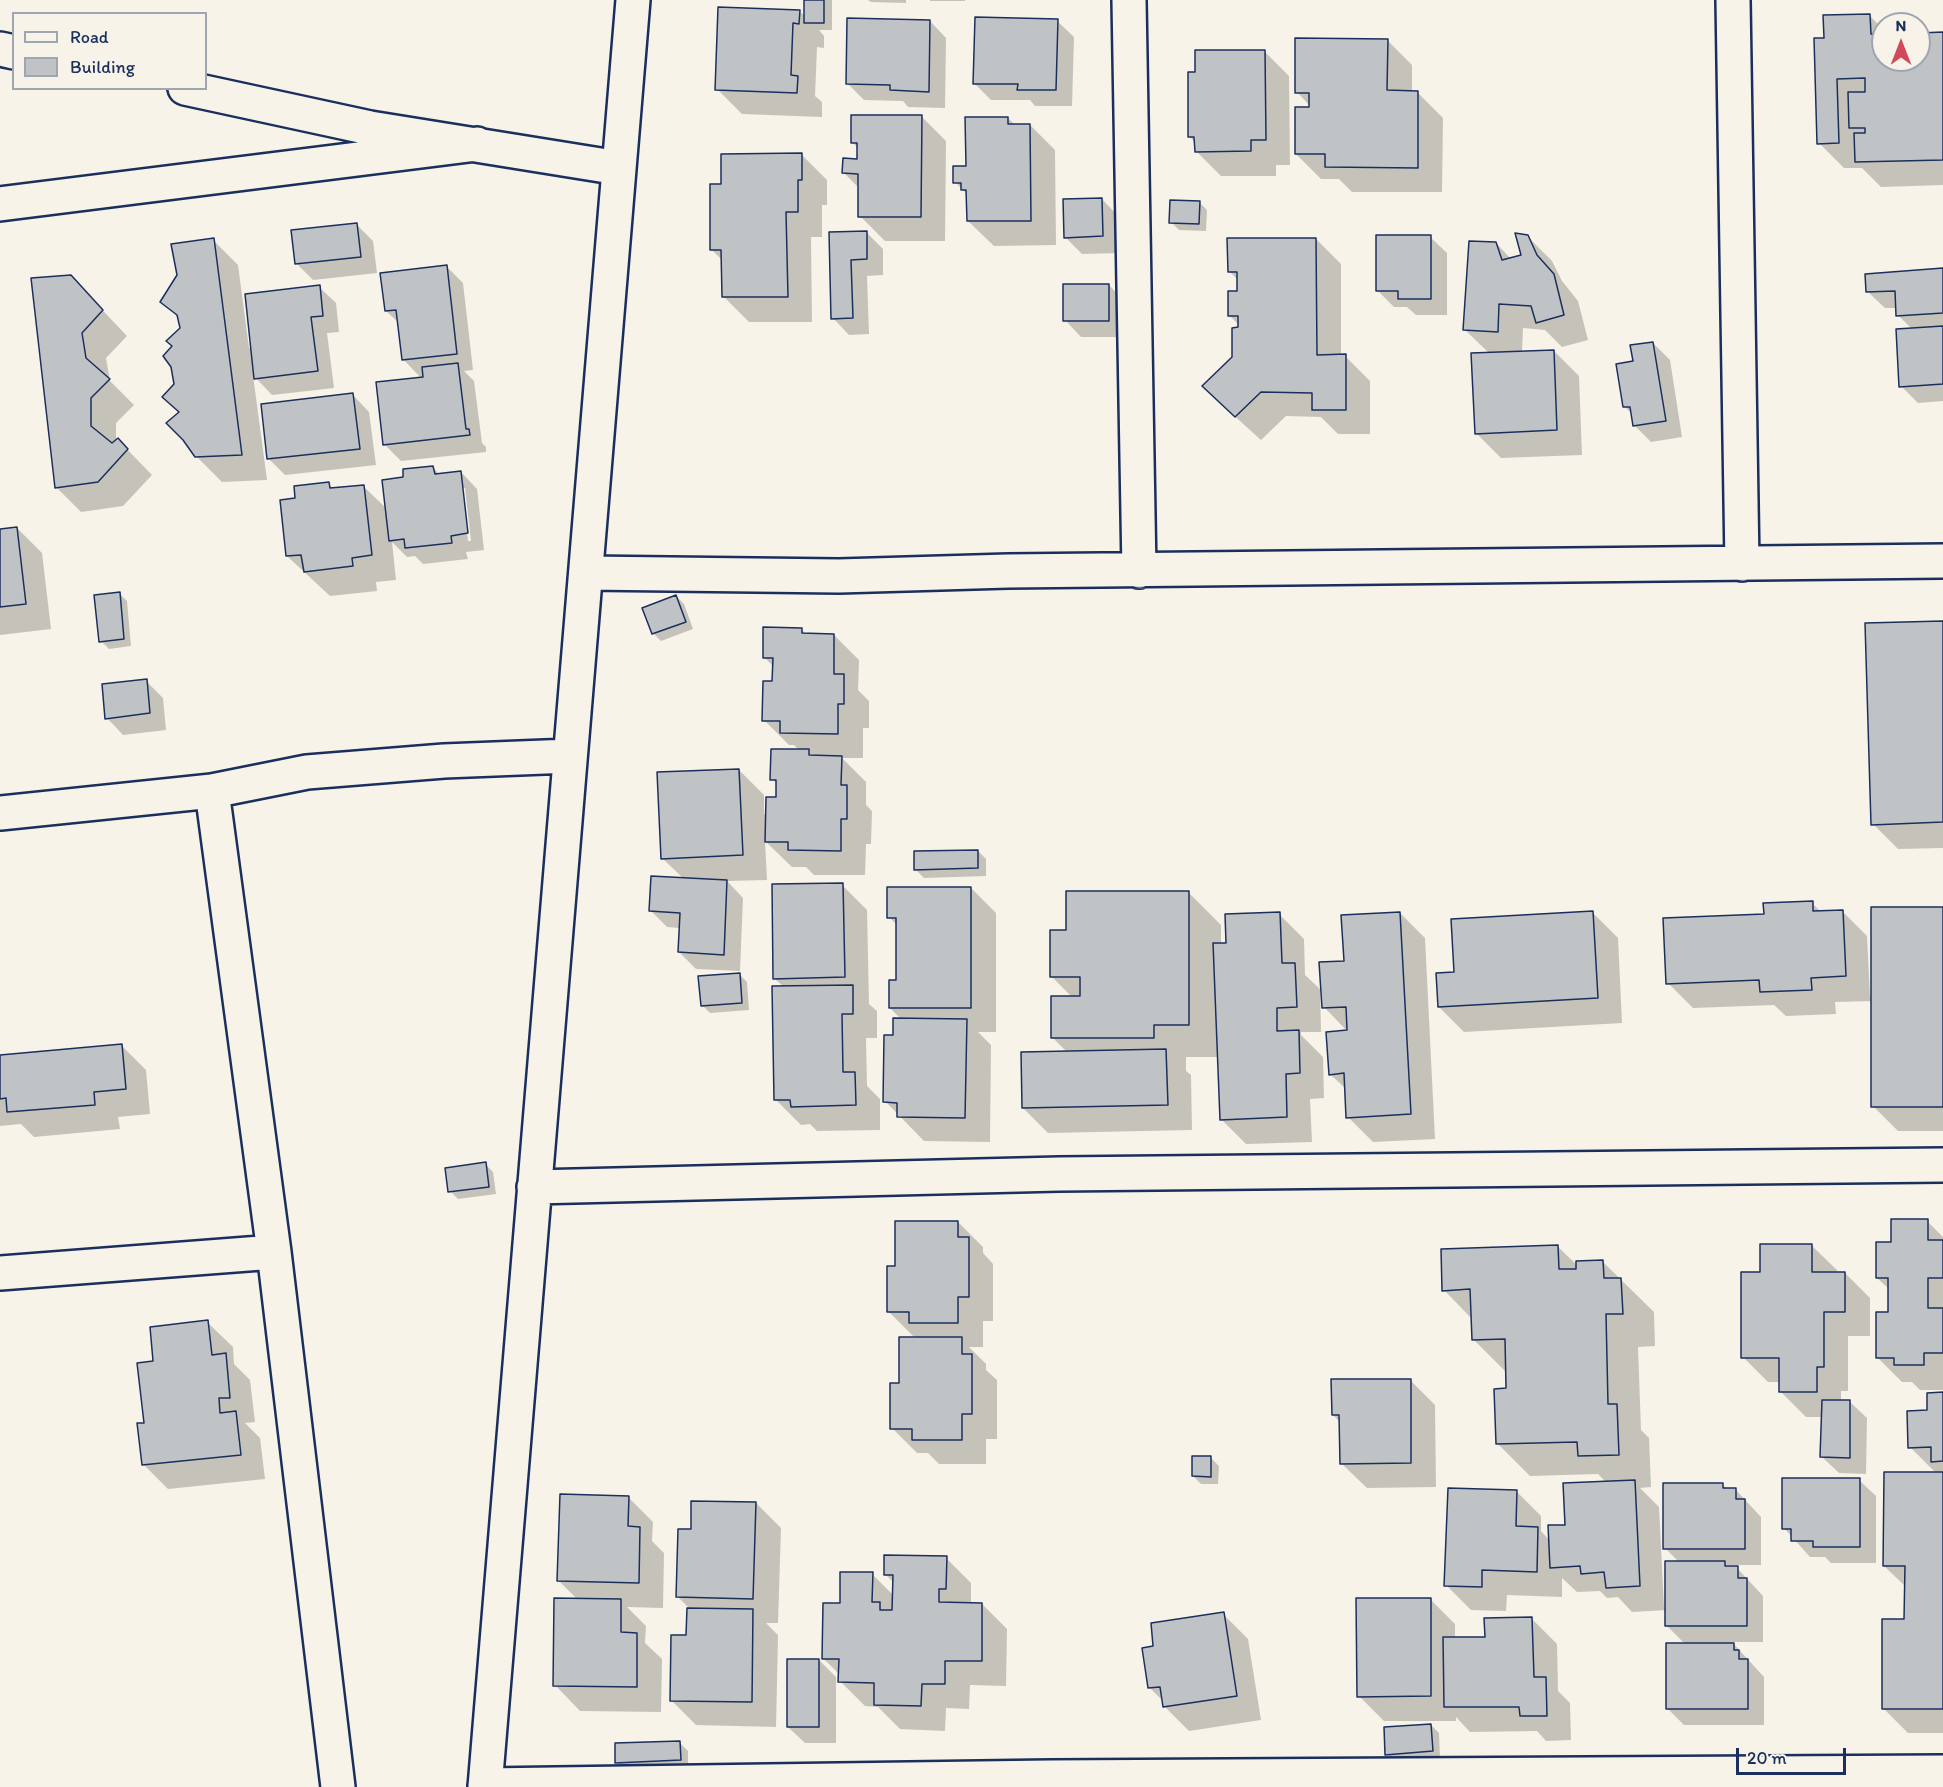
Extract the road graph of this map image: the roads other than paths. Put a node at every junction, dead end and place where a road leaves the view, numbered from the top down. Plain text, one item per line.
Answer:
1 (633, 0) edge
2 (1129, 0) edge
3 (1733, 0) edge
4 (194, 90) edge
5 (477, 144) junction
6 (619, 168) junction
7 (0, 204) edge
8 (1943, 561) edge
9 (1742, 564) junction
10 (1139, 571) junction
11 (586, 573) junction
12 (570, 756) junction
13 (212, 791) junction
14 (0, 813) edge
15 (1943, 1165) edge
16 (534, 1187) junction
17 (274, 1252) junction
18 (0, 1273) edge
19 (1943, 1772) edge
20 (1050, 1782) edge
21 (485, 1786) edge
22 (338, 1787) edge

1 - 6 street
2 - 10 street
3 - 9 street
4 - 5 street
5 - 6 street
5 - 7 street
6 - 11 street
8 - 9 street
9 - 10 street
10 - 11 street
11 - 12 street
12 - 13 street
12 - 16 street
13 - 14 street
13 - 17 street
15 - 16 street
16 - 21 street
17 - 18 street
17 - 22 street
19 - 20 street
20 - 21 street

